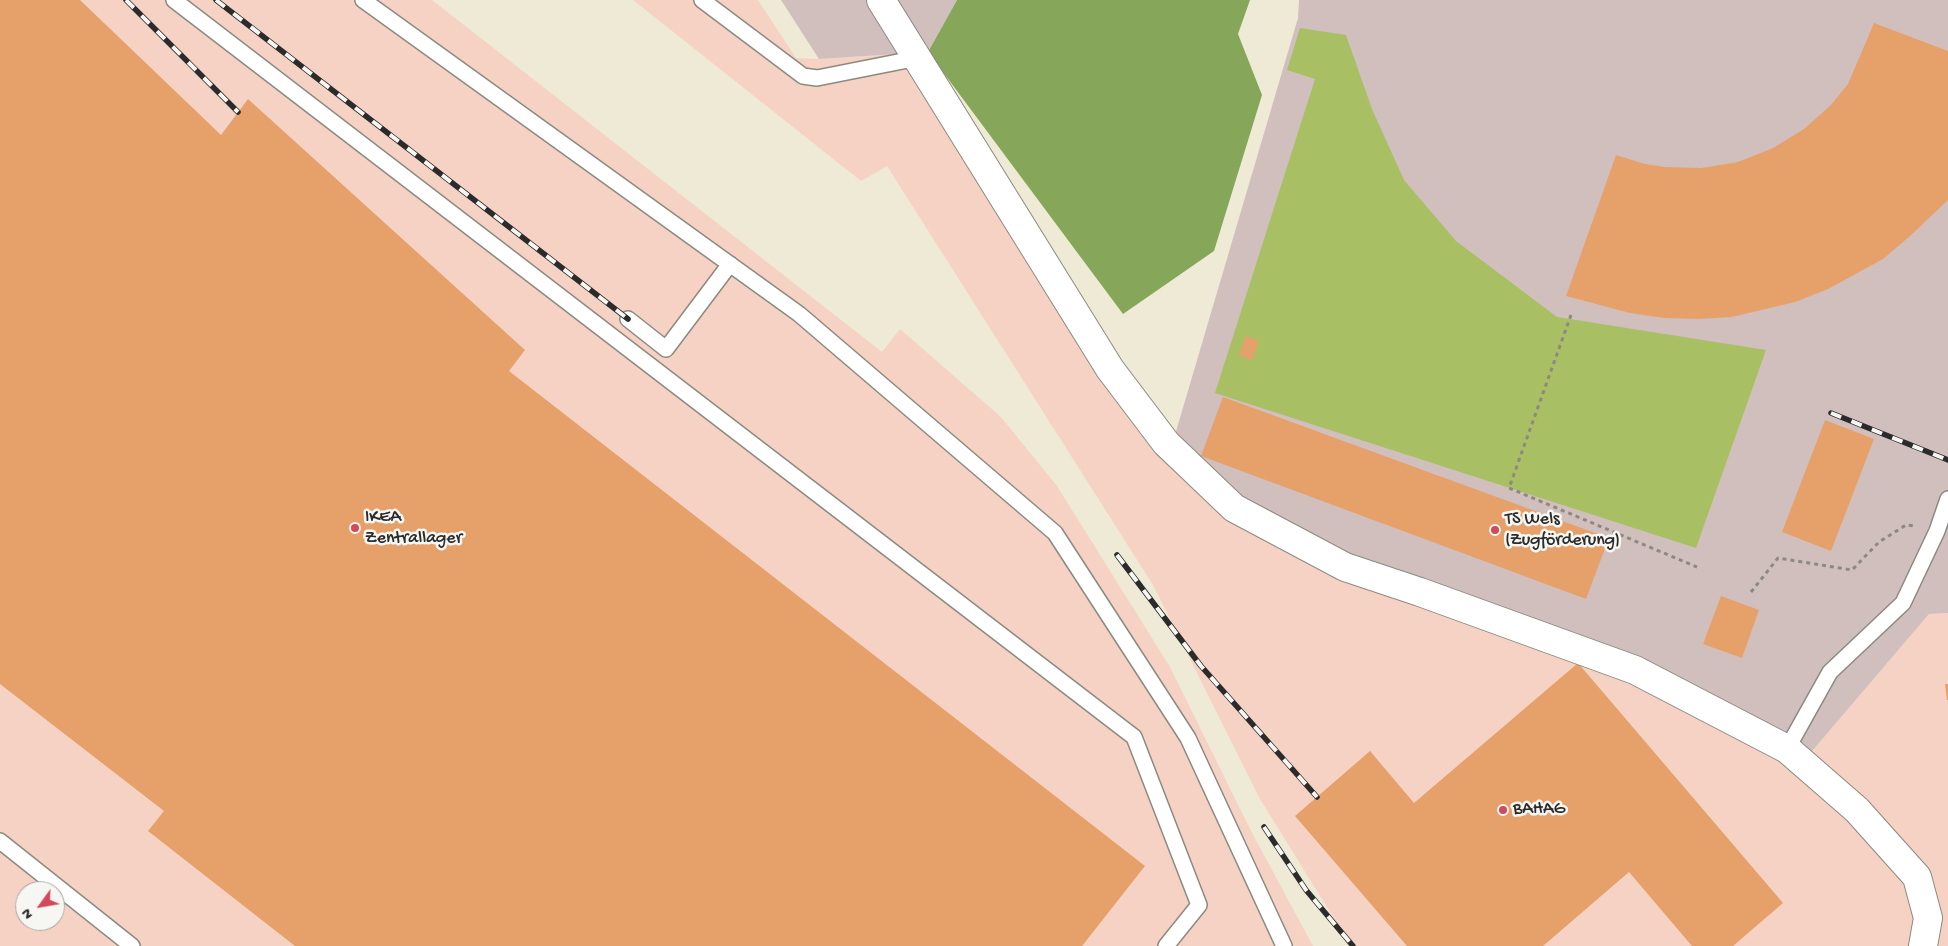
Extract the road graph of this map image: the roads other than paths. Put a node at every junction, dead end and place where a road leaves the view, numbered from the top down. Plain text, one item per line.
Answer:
1 (174, 0) edge
2 (363, 0) edge
3 (702, 0) edge
4 (881, 0) edge
5 (918, 58) junction
6 (730, 264) junction
7 (628, 319) dead end
8 (1948, 499) edge
9 (1788, 749) junction
10 (0, 841) edge
11 (132, 946) edge
12 (1166, 946) edge
13 (1284, 946) edge
14 (1923, 946) edge

1 - 12 lane
2 - 6 lane
3 - 5 lane
4 - 5 street
5 - 9 street
6 - 7 lane
6 - 13 lane
8 - 9 lane
9 - 14 street
10 - 11 lane

